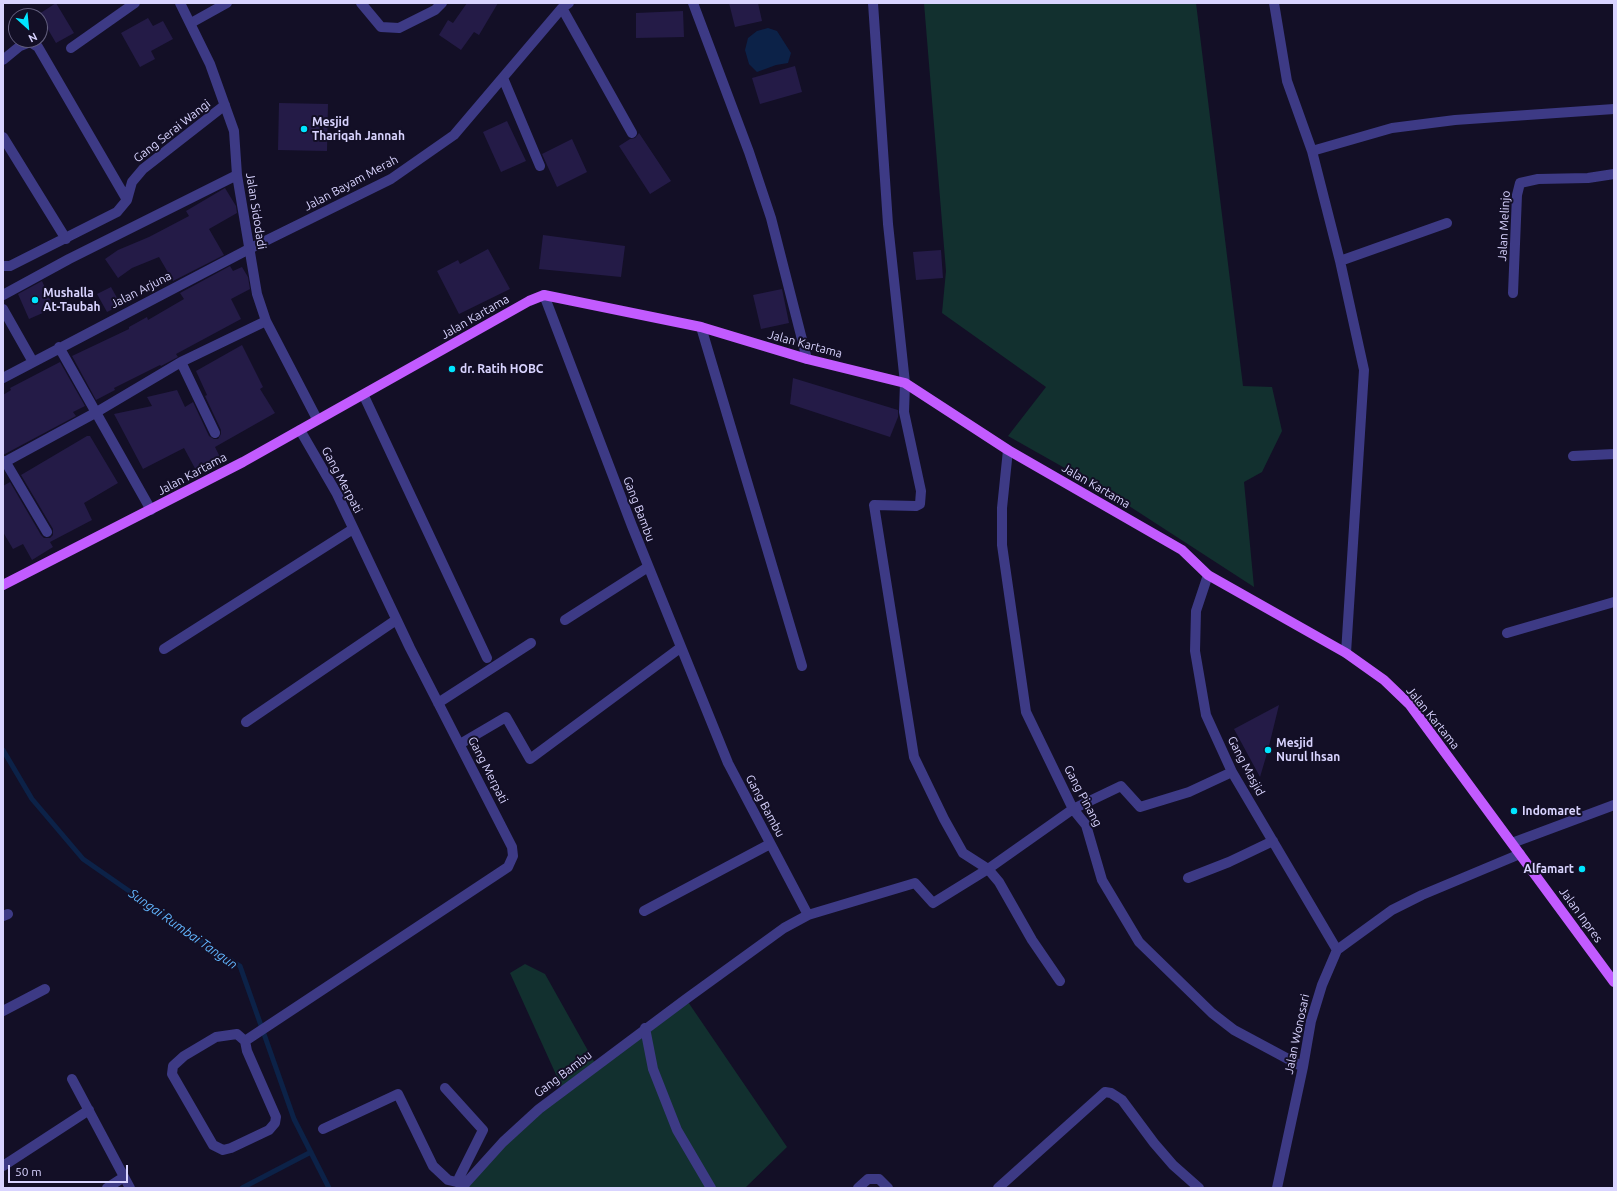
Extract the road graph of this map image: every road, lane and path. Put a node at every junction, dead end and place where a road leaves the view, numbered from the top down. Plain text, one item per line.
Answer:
1 (135, 3) edge
2 (180, 3) edge
3 (227, 3) edge
4 (361, 3) edge
5 (442, 3) edge
6 (694, 3) edge
7 (873, 3) edge
8 (1274, 3) edge
9 (565, 6) edge
10 (191, 23) junction
11 (71, 48) dead end
12 (3, 60) edge
13 (503, 78) junction
14 (225, 105) junction
15 (1614, 109) edge
16 (632, 133) dead end
17 (3, 137) edge
18 (1312, 151) junction
19 (540, 166) dead end
20 (1614, 174) edge
21 (237, 175) junction
22 (127, 200) junction
23 (1447, 223) dead end
24 (66, 239) junction
25 (249, 249) junction
26 (1340, 261) junction
27 (3, 266) edge
28 (1513, 293) dead end
29 (3, 295) edge
30 (544, 296) junction
31 (3, 309) edge
32 (266, 321) junction
33 (701, 327) junction
34 (59, 347) junction
35 (807, 359) junction
36 (33, 362) junction
37 (181, 362) junction
38 (3, 378) edge
39 (904, 383) junction
40 (364, 396) junction
41 (95, 413) junction
42 (317, 420) junction
43 (300, 430) junction
44 (215, 433) dead end
45 (1008, 450) junction
46 (1614, 454) edge
47 (1573, 456) dead end
48 (4, 462) edge
49 (151, 510) junction
50 (353, 529) junction
51 (47, 532) dead end
52 (648, 567) junction
53 (1208, 575) junction
54 (3, 585) edge
55 (1614, 602) edge
56 (396, 620) junction
57 (565, 620) dead end
58 (1508, 632) dead end
59 (531, 643) dead end
60 (680, 648) junction
61 (164, 649) dead end
62 (1346, 653) junction
63 (487, 658) dead end
64 (802, 666) dead end
65 (438, 703) junction
66 (246, 722) dead end
67 (460, 744) junction
68 (1232, 772) junction
69 (1614, 805) edge
70 (1073, 810) junction
71 (1273, 841) junction
72 (1512, 843) junction
73 (770, 844) junction
74 (1520, 854) junction
75 (988, 869) junction
76 (1188, 878) dead end
77 (644, 911) dead end
78 (808, 915) junction
79 (1337, 950) junction
80 (1060, 981) dead end
81 (1614, 982) edge
82 (45, 989) dead end
83 (3, 1011) edge
84 (645, 1028) junction
85 (245, 1041) junction
86 (1303, 1067) junction
87 (72, 1079) dead end
88 (445, 1088) dead end
89 (89, 1110) junction
90 (323, 1129) dead end
91 (3, 1166) edge
92 (124, 1177) junction
93 (462, 1185) edge
94 (107, 1188) edge
95 (130, 1188) edge
96 (711, 1188) edge
97 (858, 1188) edge
98 (888, 1188) edge
99 (998, 1188) edge
100 (1199, 1188) edge
101 (1276, 1188) edge

1 - 11 street
2 - 10 street, Jalan Sidodadi
3 - 10 street
4 - 5 street
6 - 35 street
7 - 39 street
8 - 18 street
9 - 13 street, Jalan Bayam Merah
9 - 16 street
10 - 14 street, Jalan Sidodadi
12 - 22 street
13 - 19 street
13 - 25 street, Jalan Bayam Merah
14 - 21 street, Jalan Sidodadi
14 - 22 street, Gang Serai Wangi
15 - 18 street
17 - 24 street
18 - 26 street
20 - 28 street, Jalan Melinjo
21 - 25 street, Jalan Sidodadi
21 - 29 street
22 - 24 street
23 - 26 street
24 - 27 street
25 - 32 street, Jalan Sidodadi
25 - 34 street, Jalan Arjuna
26 - 62 street
30 - 33 main road, Jalan Kartama
30 - 40 main road, Jalan Kartama
30 - 52 street, Gang Bambu
31 - 36 street
32 - 37 street
32 - 42 street, Jalan Sidodadi
33 - 35 main road, Jalan Kartama
33 - 64 street
34 - 36 street, Jalan Arjuna
34 - 41 street
35 - 39 main road, Jalan Kartama
36 - 38 street, Jalan Arjuna
37 - 41 street
37 - 44 street
39 - 45 main road, Jalan Kartama
39 - 75 street
40 - 42 main road, Jalan Kartama
40 - 63 street
41 - 48 street
41 - 49 street
42 - 43 main road, Jalan Kartama
43 - 49 main road, Jalan Kartama
43 - 50 street, Gang Merpati
45 - 53 main road, Jalan Kartama
45 - 70 street, Gang Pinang
46 - 47 street
48 - 51 street
49 - 54 main road, Jalan Kartama
50 - 56 street, Gang Merpati
50 - 61 street
52 - 57 street
52 - 60 street, Gang Bambu
53 - 62 main road, Jalan Kartama
53 - 68 street, Gang Masjid
55 - 58 street
56 - 65 street, Gang Merpati
56 - 66 street
59 - 65 street
60 - 67 street
60 - 73 street, Gang Bambu
62 - 72 main road, Jalan Kartama
65 - 67 street, Gang Merpati
67 - 85 street, Gang Merpati
68 - 70 street
68 - 71 street, Gang Masjid
69 - 72 street
70 - 75 street
70 - 86 street, Gang Pinang
71 - 76 street
71 - 79 street, Gang Masjid
72 - 74 main road, Jalan Inpres
73 - 77 street
73 - 78 street, Gang Bambu
74 - 79 street
74 - 81 main road, Jalan Inpres
75 - 78 street
75 - 80 street
78 - 84 street, Gang Bambu
79 - 86 street, Jalan Wonosari
82 - 83 street
84 - 93 street, Gang Bambu
84 - 96 street
85 - 85 street
86 - 101 street, Jalan Wonosari
87 - 89 street
88 - 93 street
89 - 91 street
89 - 92 street
90 - 93 street
92 - 94 street
92 - 95 street
97 - 98 street
99 - 100 street

